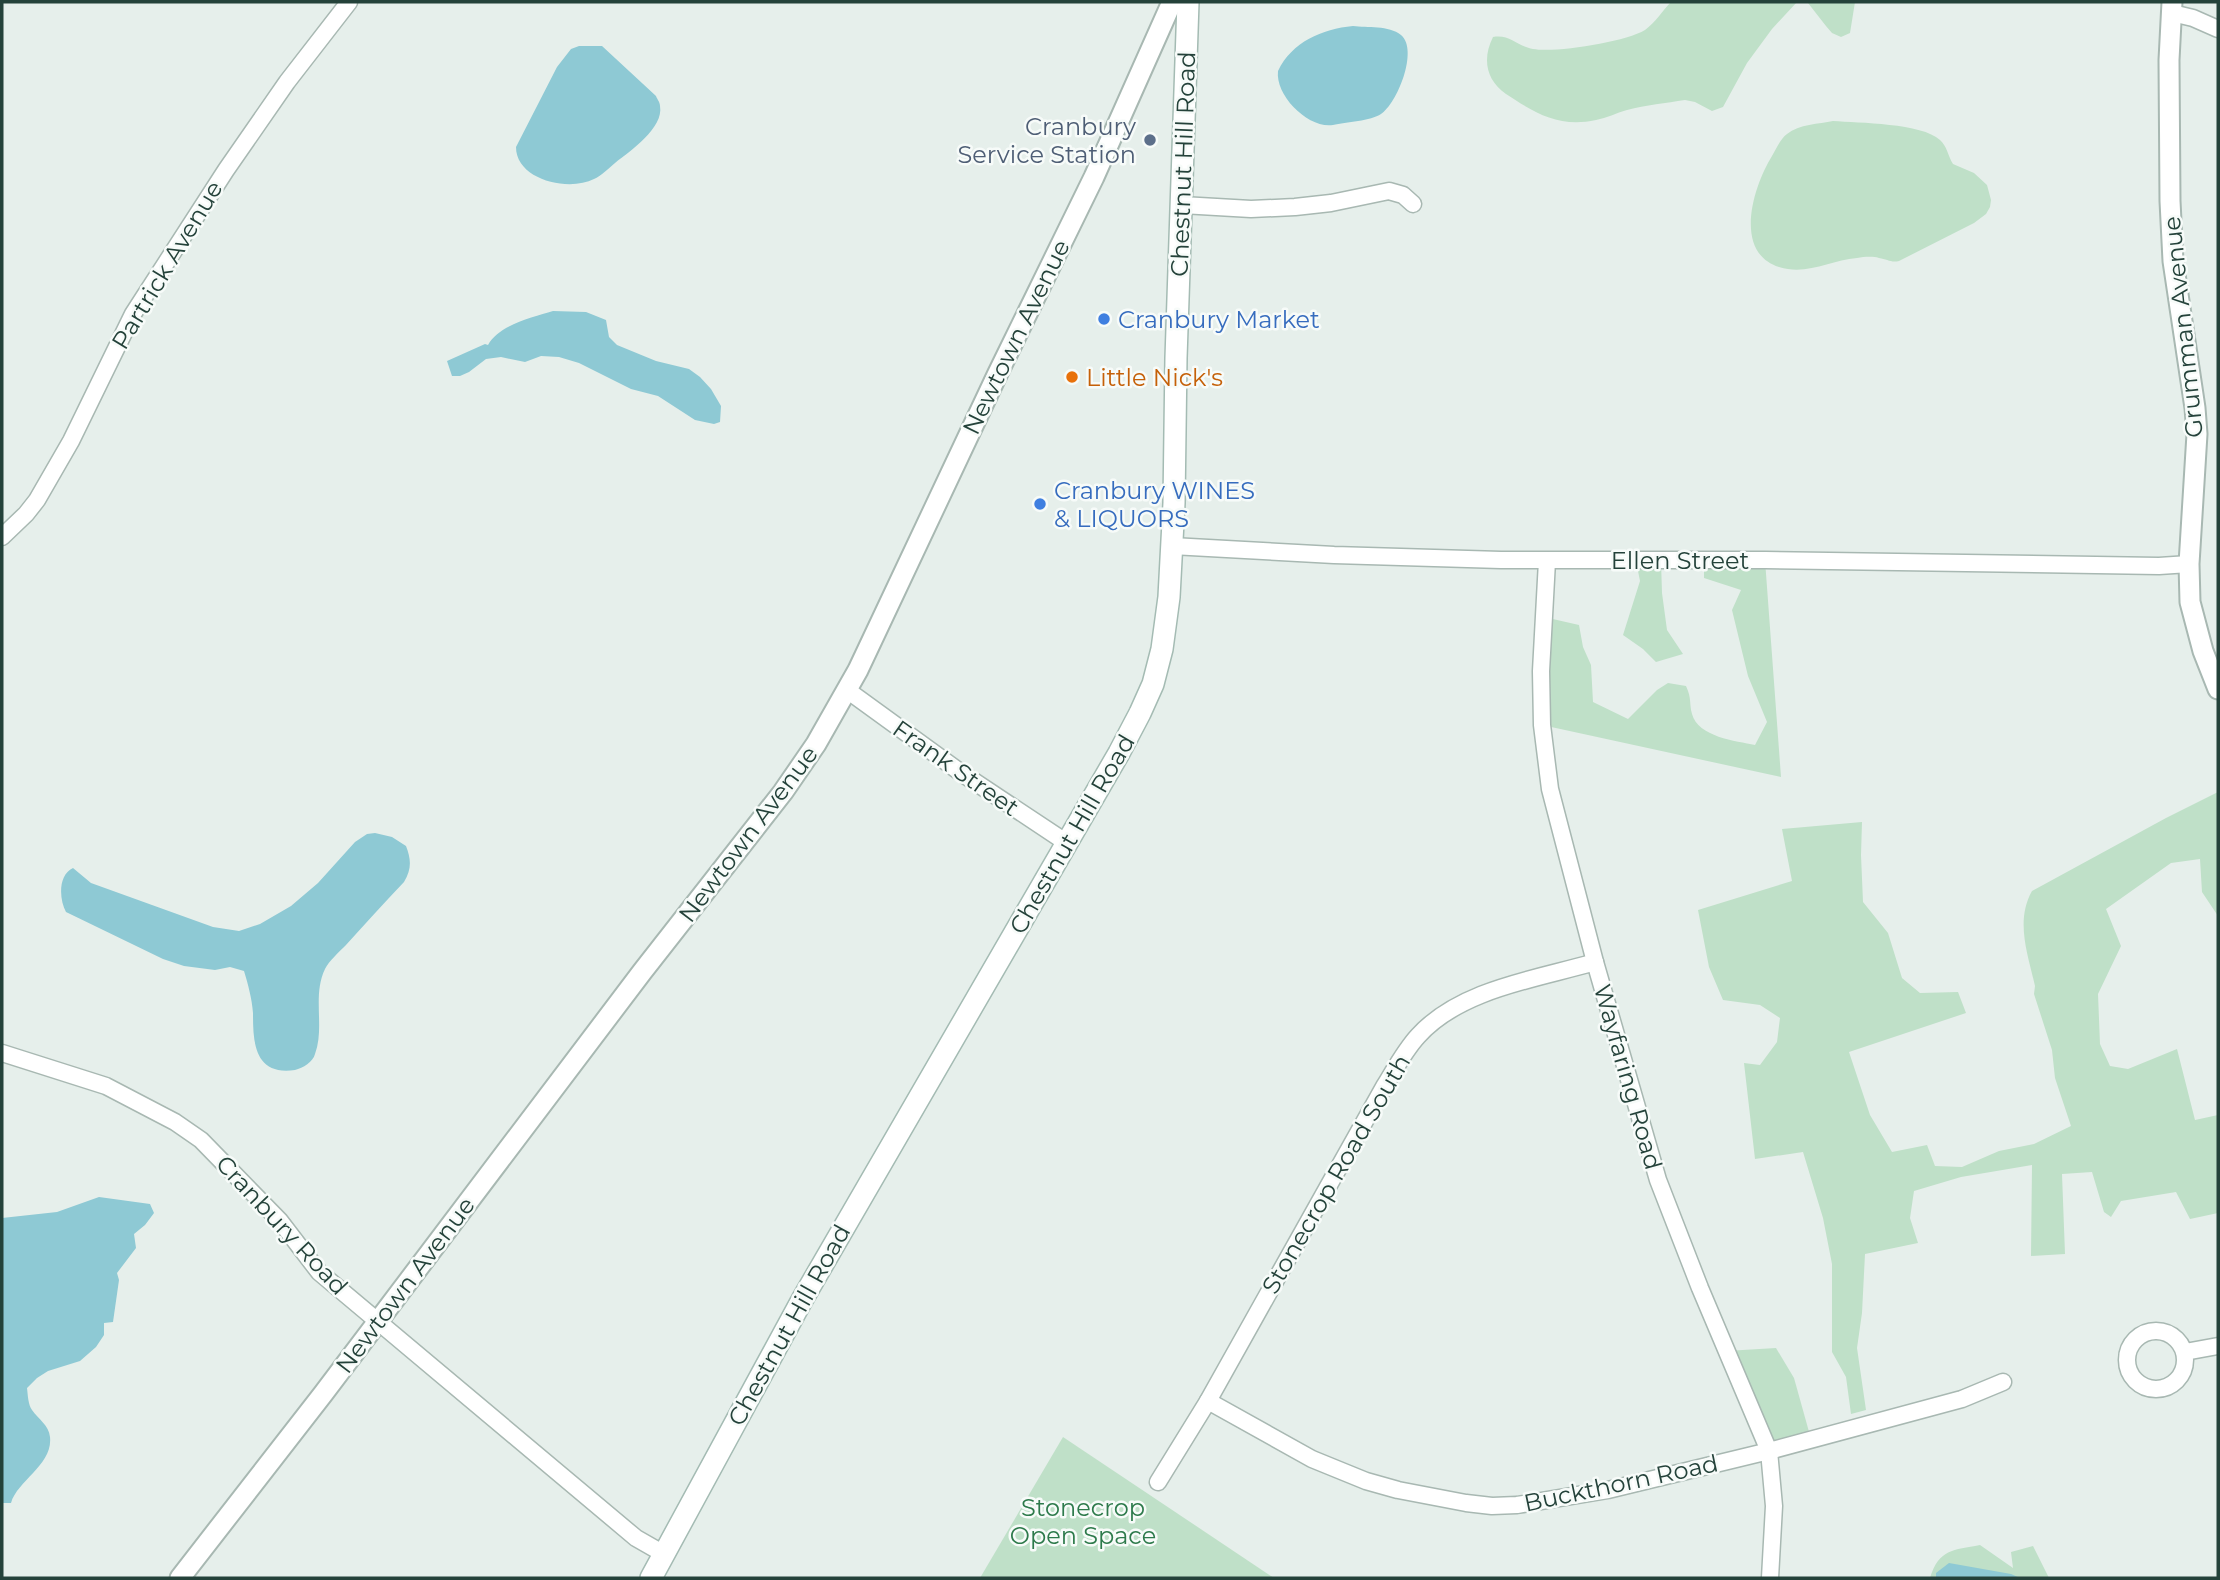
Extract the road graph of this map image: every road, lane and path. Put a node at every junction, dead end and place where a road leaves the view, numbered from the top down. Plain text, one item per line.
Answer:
1 (349, 2) edge
2 (1172, 2) edge
3 (1188, 2) edge
4 (2172, 7) edge
5 (2218, 29) edge
6 (1413, 204) dead end
7 (1182, 205) junction
8 (2, 537) edge
9 (1172, 547) junction
10 (1547, 561) junction
11 (2189, 564) junction
12 (2218, 689) edge
13 (847, 690) junction
14 (1066, 843) junction
15 (1595, 961) junction
16 (2, 1052) edge
17 (377, 1320) junction
18 (2218, 1346) edge
19 (2185, 1352) dead end
20 (2003, 1382) dead end
21 (1208, 1401) junction
22 (1769, 1451) junction
23 (1158, 1482) dead end
24 (664, 1554) junction
25 (180, 1578) edge
26 (651, 1578) edge
27 (1770, 1578) edge

1 - 8 street, Partrick Avenue
2 - 13 street, Newtown Avenue
3 - 7 main road, Chestnut Hill Road
4 - 5 street
4 - 11 street, Grumman Avenue
6 - 7 street
7 - 9 main road, Chestnut Hill Road
9 - 10 street, Ellen Street
9 - 14 main road, Chestnut Hill Road
10 - 11 street, Ellen Street
10 - 15 street, Wayfaring Road
11 - 12 street, Grumman Avenue
13 - 14 street, Frank Street
13 - 17 street, Newtown Avenue
14 - 24 main road, Chestnut Hill Road
15 - 21 street, Stonecrop Road South
15 - 22 street, Wayfaring Road
16 - 17 street, Cranbury Road
17 - 24 street, Cranbury Road
17 - 25 street, Newtown Avenue
18 - 19 street
20 - 22 street, Buckthorn Road
21 - 22 street, Buckthorn Road
21 - 23 street, Stonecrop Road South
22 - 27 street, Wayfaring Road
24 - 26 main road, Chestnut Hill Road

